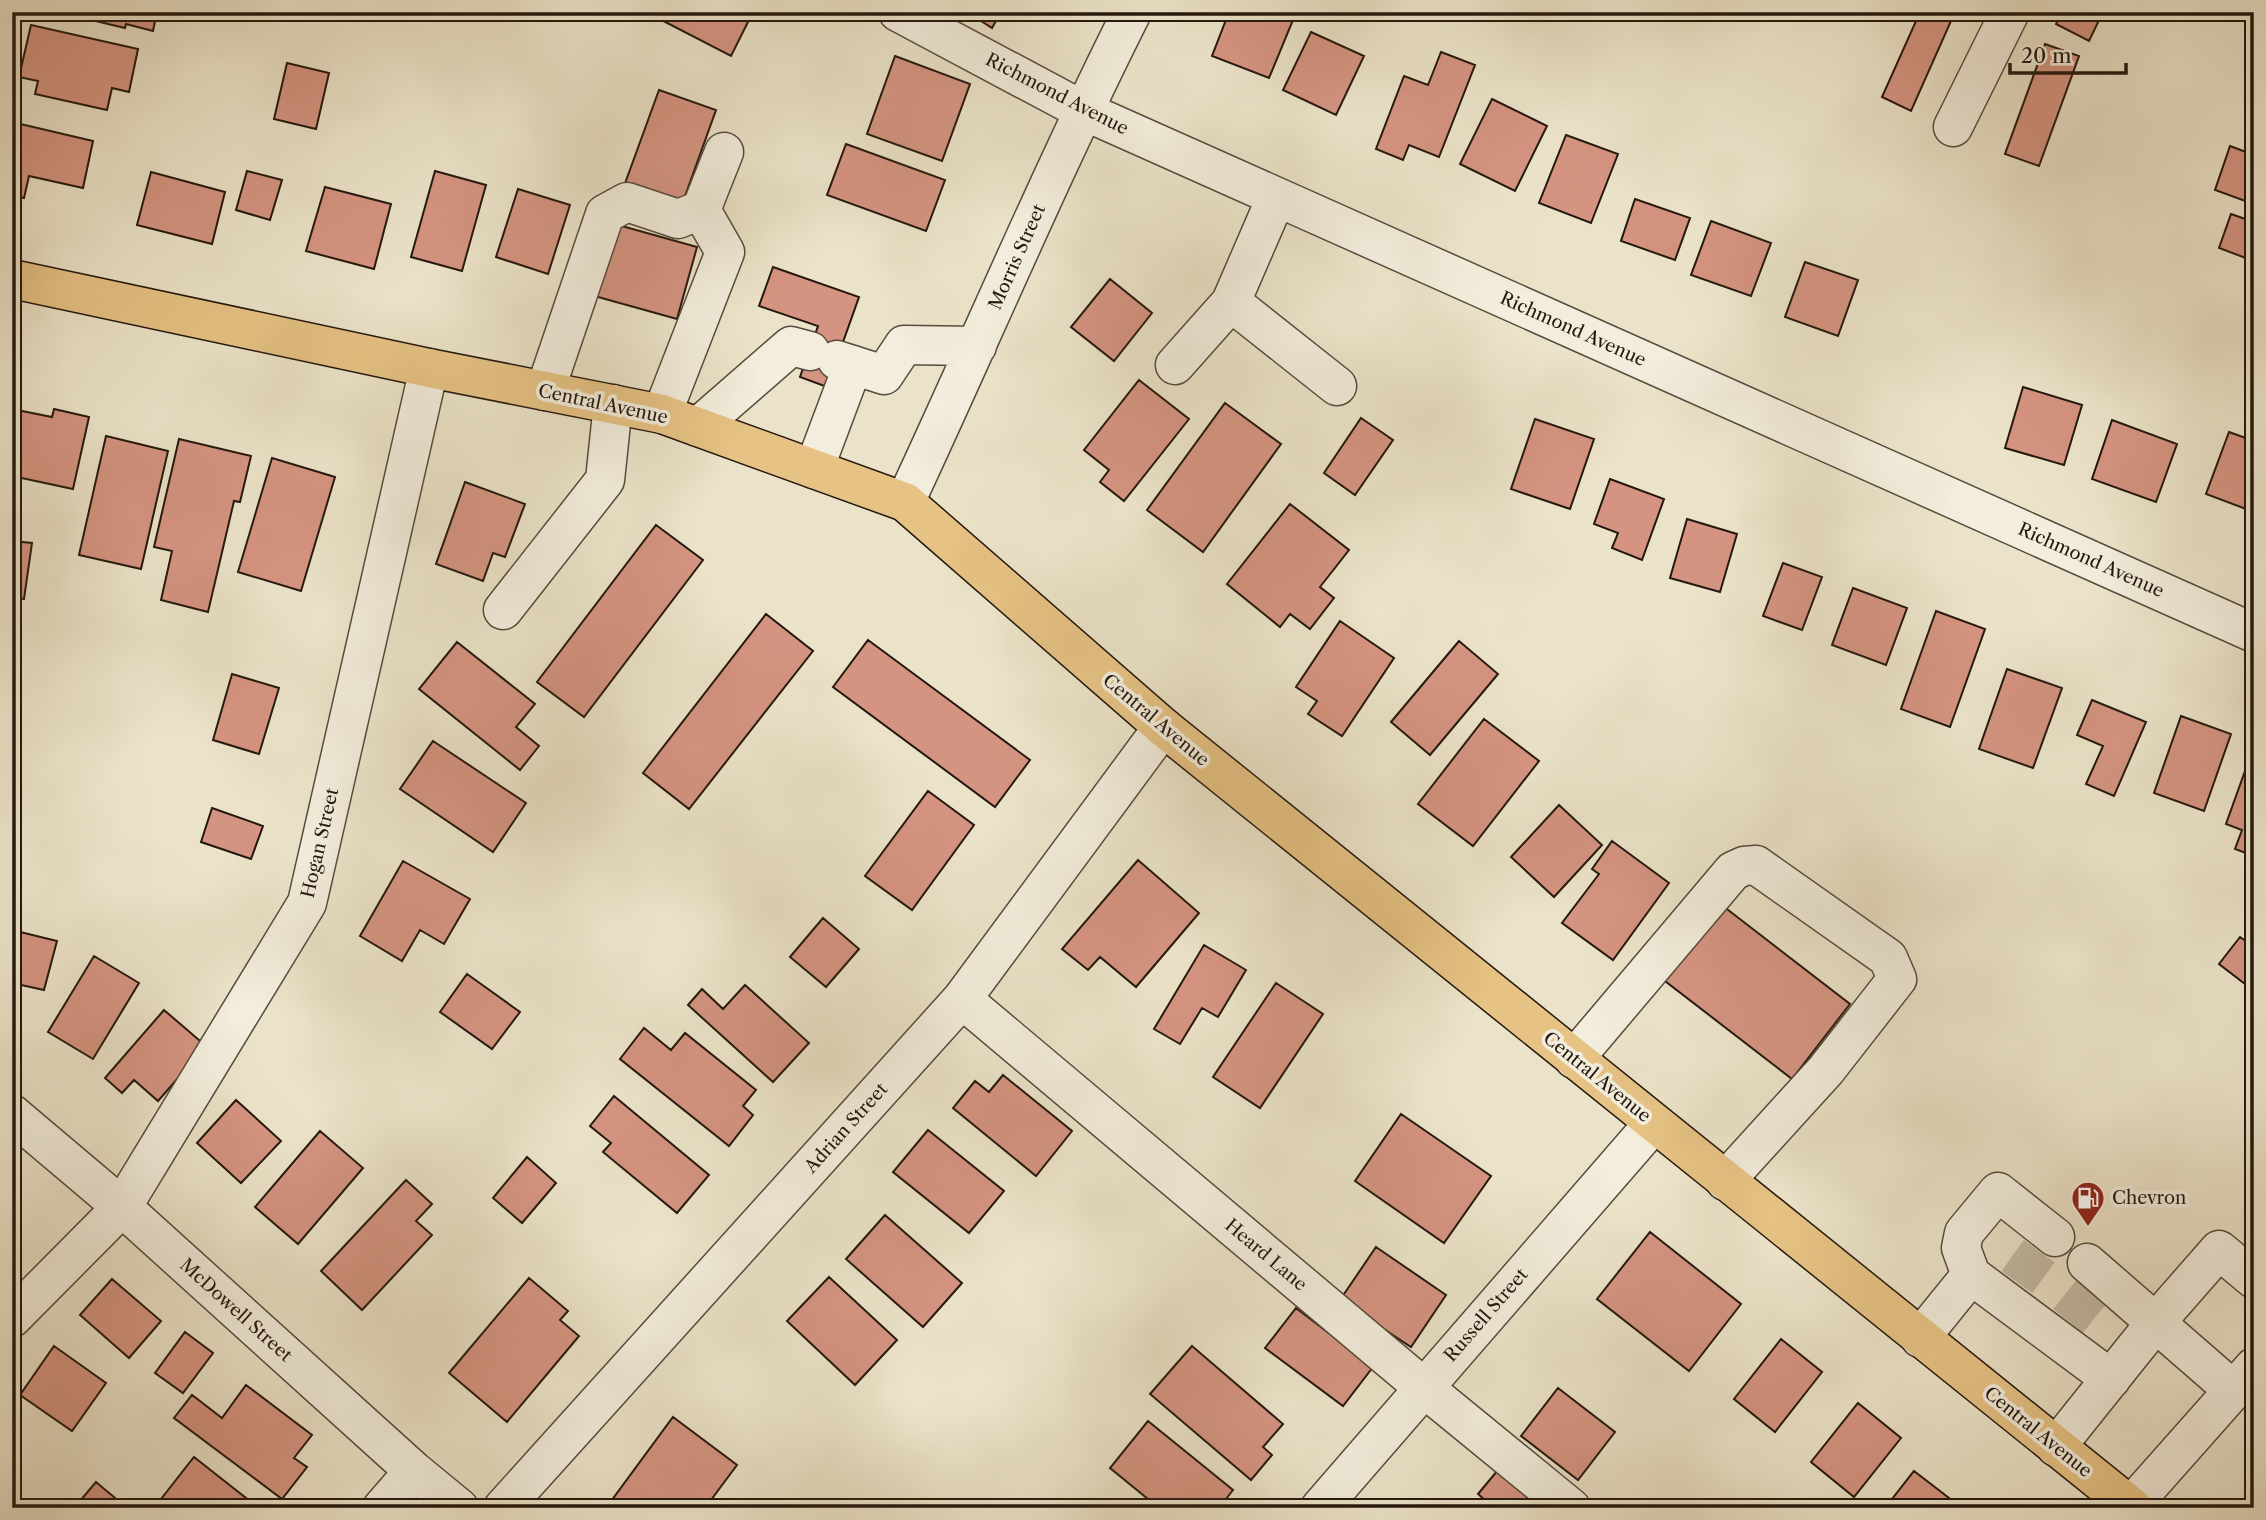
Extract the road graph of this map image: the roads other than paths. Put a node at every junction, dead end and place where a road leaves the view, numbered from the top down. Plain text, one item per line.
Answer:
1 (898, 12) edge
2 (1132, 12) edge
3 (2010, 12) edge
4 (1082, 110) junction
5 (1953, 127) dead end
6 (724, 152) dead end
7 (1276, 198) junction
8 (701, 210) junction
9 (12, 279) edge
10 (1231, 302) junction
11 (977, 346) junction
12 (833, 359) junction
13 (1175, 366) dead end
14 (429, 368) junction
15 (1337, 386) dead end
16 (545, 391) junction
17 (613, 404) junction
18 (662, 414) junction
19 (698, 427) junction
20 (814, 469) junction
21 (905, 502) junction
22 (503, 610) dead end
23 (2254, 633) edge
24 (1163, 727) junction
25 (962, 999) junction
26 (1574, 1059) junction
27 (12, 1114) edge
28 (1654, 1123) junction
29 (1725, 1181) junction
30 (122, 1207) junction
31 (2050, 1238) dead end
32 (1970, 1275) junction
33 (2096, 1276) dead end
34 (2254, 1279) edge
35 (12, 1318) edge
36 (2156, 1322) junction
37 (1920, 1338) junction
38 (2111, 1378) junction
39 (2243, 1379) edge
40 (1423, 1387) junction
41 (2056, 1447) junction
42 (414, 1471) junction
43 (2131, 1507) edge
44 (382, 1508) edge
45 (459, 1508) edge
46 (503, 1508) edge
47 (1320, 1508) edge
48 (1572, 1508) edge

1 - 4 street, Richmond Avenue
2 - 4 street, Morris Street
3 - 5 street
4 - 7 street, Richmond Avenue
4 - 11 street, Morris Street
6 - 8 street
7 - 10 street
7 - 23 street, Richmond Avenue
8 - 16 street
8 - 18 street
9 - 14 main road, Central Avenue
10 - 13 street
10 - 15 street
11 - 12 street
11 - 21 street, Morris Street
12 - 19 street
12 - 20 street
14 - 16 main road, Central Avenue
14 - 30 street, Hogan Street
16 - 17 main road, Central Avenue
17 - 18 main road, Central Avenue
17 - 22 street
18 - 19 main road, Central Avenue
19 - 20 main road, Central Avenue
20 - 21 main road, Central Avenue
21 - 24 main road, Central Avenue
24 - 25 street, Adrian Street
24 - 26 main road, Central Avenue
25 - 40 street, Heard Lane
25 - 46 street, Adrian Street
26 - 28 main road, Central Avenue
26 - 29 street
27 - 30 street, McDowell Street
28 - 29 main road, Central Avenue
28 - 40 street, Russell Street
29 - 37 main road, Central Avenue
30 - 35 street, Hogan Street
30 - 42 street, McDowell Street
31 - 32 street
32 - 37 street
32 - 38 street
33 - 36 street
34 - 36 street
36 - 38 street
36 - 39 street
37 - 41 main road, Central Avenue
38 - 41 street
39 - 43 street
40 - 47 street, Russell Street
40 - 48 street, Heard Lane
41 - 43 main road, Central Avenue
42 - 44 street
42 - 45 street, McDowell Street

